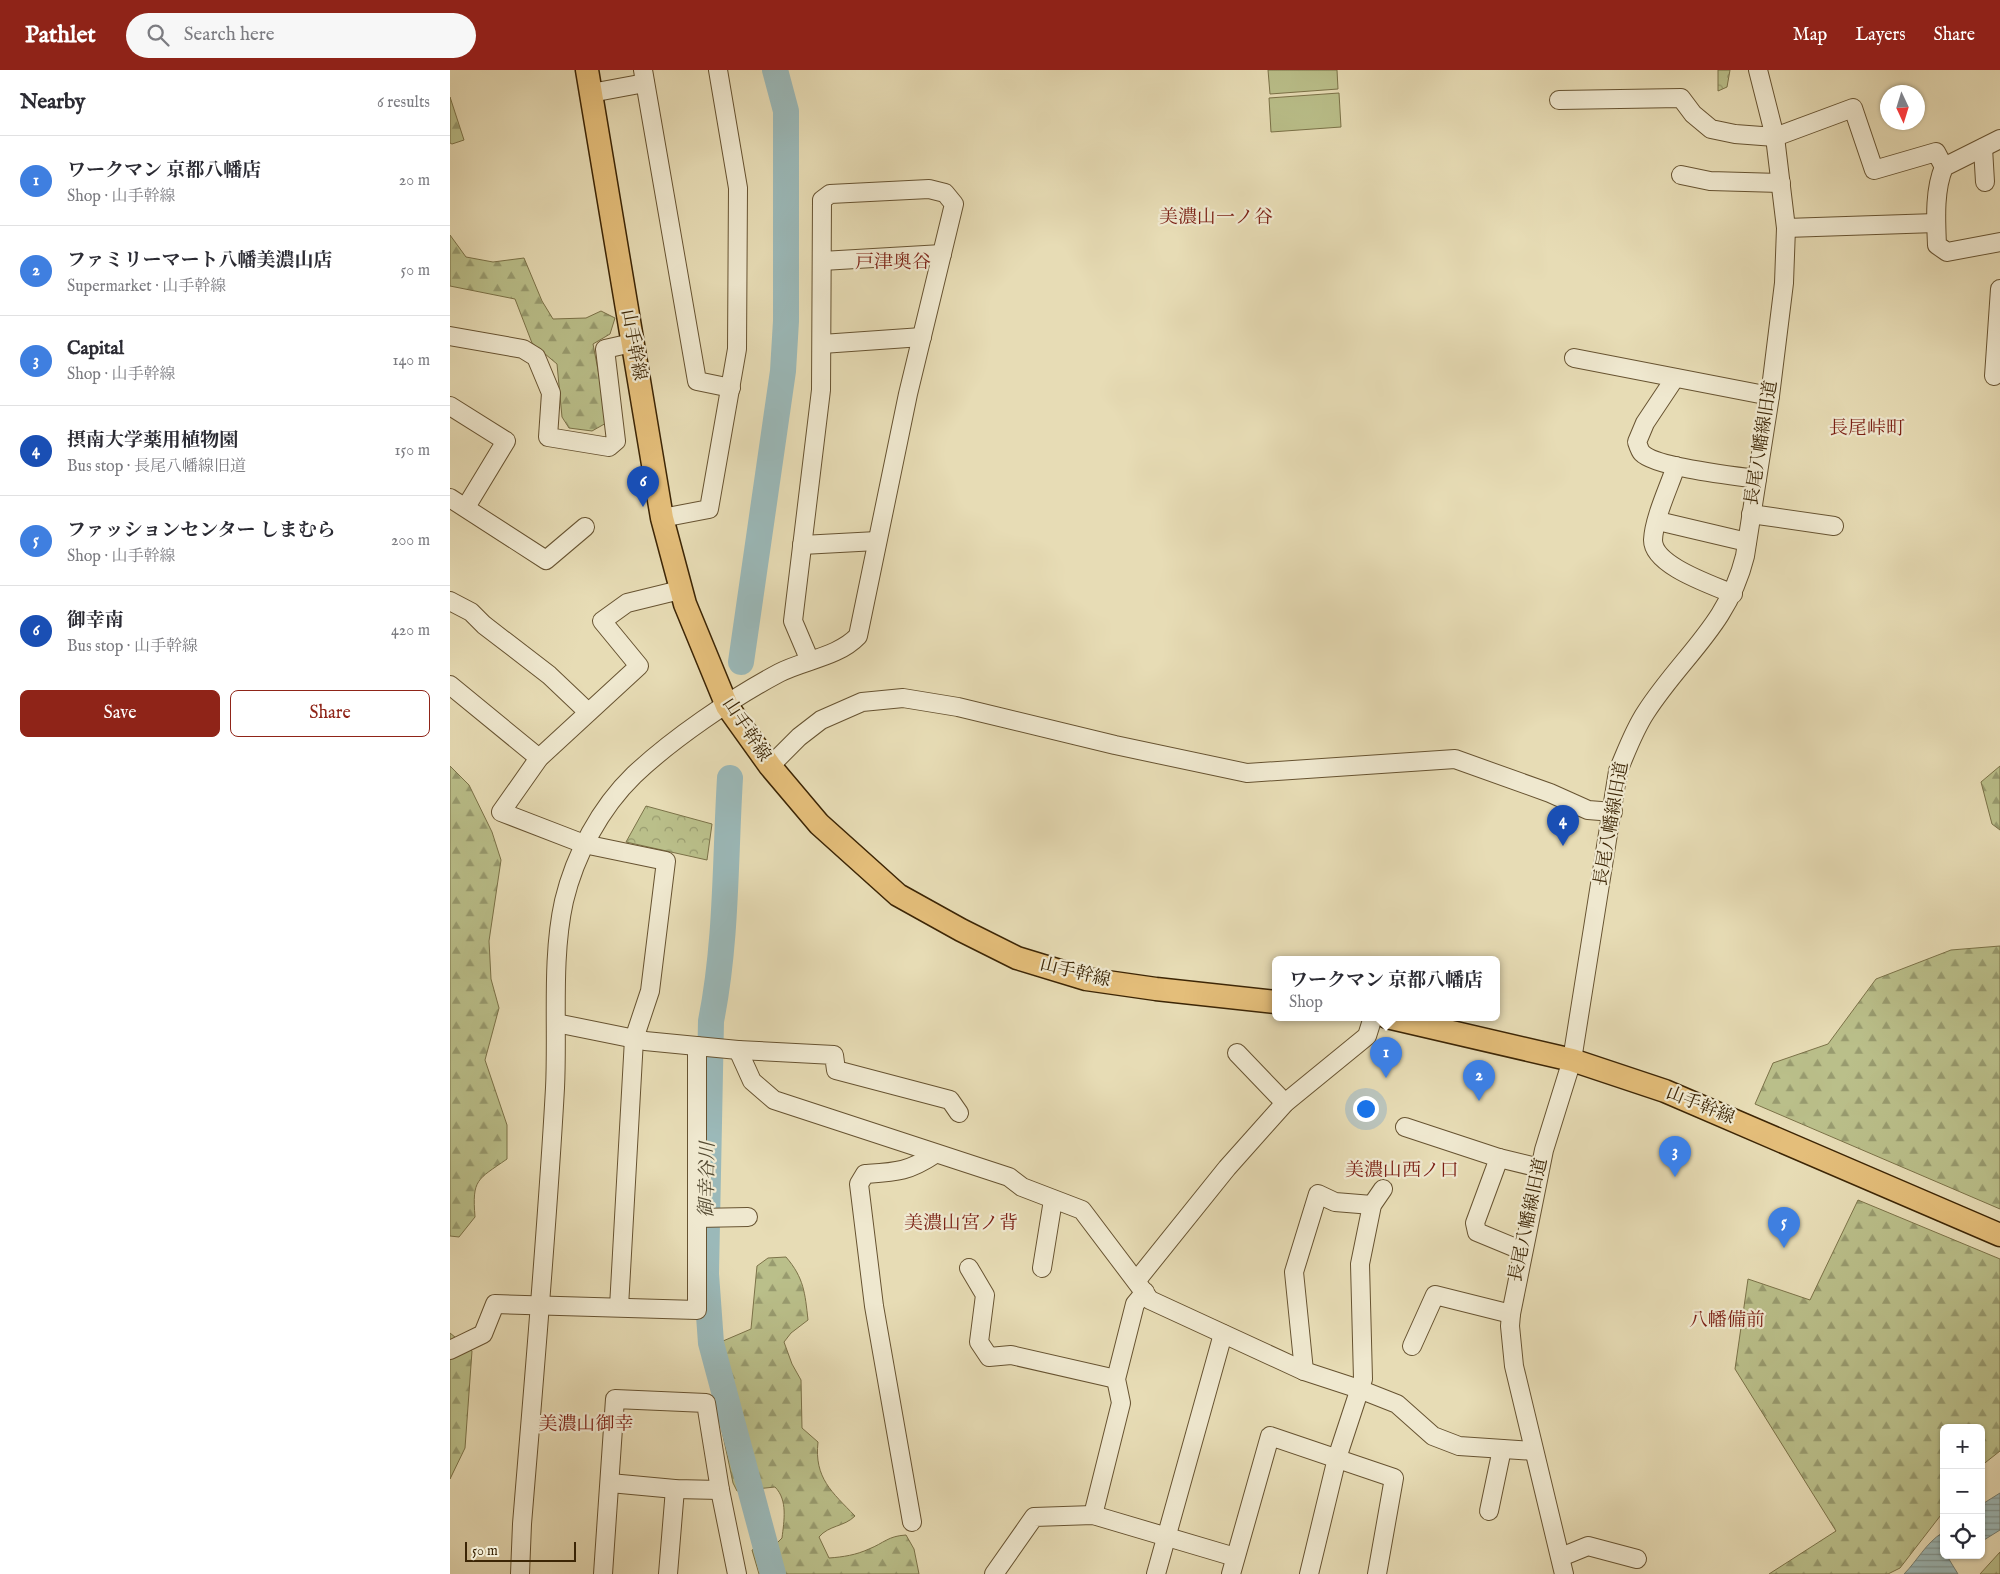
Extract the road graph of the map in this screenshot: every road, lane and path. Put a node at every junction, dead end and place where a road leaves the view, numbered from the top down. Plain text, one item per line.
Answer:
1 (587, 70) edge
2 (718, 70) edge
3 (1758, 70) edge
4 (644, 76) edge
5 (591, 93) junction
6 (1559, 100) dead end
7 (1775, 138) junction
8 (2000, 139) edge
9 (1982, 148) junction
10 (1944, 167) junction
11 (1681, 175) dead end
12 (1985, 182) dead end
13 (1781, 183) junction
14 (1936, 223) junction
15 (1786, 228) junction
16 (2000, 242) edge
17 (942, 254) junction
18 (822, 261) junction
19 (2000, 289) edge
20 (450, 336) edge
21 (922, 337) junction
22 (632, 343) junction
23 (822, 344) junction
24 (1574, 358) dead end
25 (1994, 376) dead end
26 (1675, 378) junction
27 (731, 388) junction
28 (1770, 396) junction
29 (450, 406) edge
30 (1676, 466) junction
31 (1757, 480) junction
32 (450, 498) edge
33 (466, 507) junction
34 (1752, 514) junction
35 (662, 518) junction
36 (1658, 521) junction
37 (1834, 526) dead end
38 (585, 527) dead end
39 (878, 541) junction
40 (1747, 542) junction
41 (802, 545) junction
42 (680, 590) junction
43 (1733, 594) junction
44 (450, 601) edge
45 (810, 661) junction
46 (450, 685) edge
47 (727, 706) junction
48 (588, 712) junction
49 (540, 758) junction
50 (770, 766) junction
51 (1613, 812) junction
52 (584, 844) junction
53 (1272, 1002) edge
54 (1372, 1021) edge
55 (1404, 1021) edge
56 (556, 1024) junction
57 (634, 1039) junction
58 (700, 1047) junction
59 (730, 1049) junction
60 (1238, 1053) dead end
61 (1572, 1060) junction
62 (1285, 1103) junction
63 (959, 1113) dead end
64 (1405, 1127) dead end
65 (935, 1154) junction
66 (1499, 1158) junction
67 (1540, 1168) junction
68 (1383, 1189) dead end
69 (1053, 1200) junction
70 (1372, 1205) junction
71 (748, 1217) dead end
72 (704, 1219) junction
73 (2000, 1235) edge
74 (1523, 1251) junction
75 (969, 1268) dead end
76 (1042, 1268) dead end
77 (1141, 1286) junction
78 (540, 1303) junction
79 (619, 1307) junction
80 (1511, 1314) junction
81 (1223, 1334) junction
82 (1412, 1346) dead end
83 (450, 1350) edge
84 (1304, 1371) junction
85 (1116, 1379) junction
86 (1359, 1389) junction
87 (1502, 1450) junction
88 (1534, 1451) junction
89 (1337, 1458) junction
90 (610, 1483) junction
91 (675, 1489) junction
92 (720, 1490) junction
93 (1489, 1511) dead end
94 (1093, 1515) junction
95 (912, 1522) dead end
96 (1166, 1536) junction
97 (1637, 1559) dead end
98 (1233, 1566) edge
99 (1562, 1566) edge
100 (520, 1574) edge
101 (603, 1574) edge
102 (668, 1574) edge
103 (737, 1574) edge
104 (994, 1574) edge
105 (1156, 1574) edge
106 (1309, 1574) edge
107 (1377, 1574) edge

1 - 5 main road, 山手幹線
2 - 27 street
3 - 7 street, 長尾八幡線旧道
4 - 5 street
4 - 27 street
5 - 22 main road, 山手幹線
6 - 7 street
7 - 10 street
7 - 13 street, 長尾八幡線旧道
8 - 9 street
9 - 10 street
9 - 12 street
10 - 14 street
11 - 13 street
13 - 15 street, 長尾八幡線旧道
14 - 15 street
14 - 16 street
15 - 28 street, 長尾八幡線旧道
17 - 18 street
17 - 18 street
17 - 21 street
18 - 23 street
19 - 25 street
20 - 22 street
21 - 23 street
21 - 39 street
22 - 35 main road, 山手幹線
23 - 41 street
24 - 26 street
26 - 28 street
26 - 30 street
27 - 35 street
28 - 31 street, 長尾八幡線旧道
29 - 33 street
30 - 31 street
30 - 36 street
31 - 34 street, 長尾八幡線旧道
32 - 33 street
33 - 38 street
34 - 37 street
34 - 40 street, 長尾八幡線旧道
35 - 42 main road, 山手幹線
36 - 40 street
36 - 43 street
39 - 41 street
39 - 45 street
40 - 43 street, 長尾八幡線旧道
41 - 45 street
42 - 47 main road, 山手幹線
42 - 48 street
43 - 51 street, 長尾八幡線旧道
44 - 48 street
45 - 47 street
46 - 49 street
47 - 50 main road, 山手幹線
47 - 52 street
48 - 49 street
49 - 52 street
50 - 51 street
50 - 53 main road, 山手幹線
51 - 61 street, 長尾八幡線旧道
52 - 56 street
52 - 57 street
54 - 62 street
55 - 61 main road, 山手幹線
56 - 57 street
56 - 78 street
57 - 58 street
57 - 79 street
58 - 59 street
58 - 72 street
59 - 63 street
59 - 65 street
60 - 62 street
61 - 67 street, 長尾八幡線旧道
61 - 73 main road, 山手幹線
62 - 77 street
64 - 66 street
65 - 69 street
65 - 95 street
66 - 67 street
66 - 74 street
67 - 74 street, 長尾八幡線旧道
68 - 70 street
69 - 76 street
69 - 77 street
70 - 84 street
70 - 86 street
71 - 72 street
72 - 79 street
74 - 80 street, 長尾八幡線旧道
75 - 85 street
77 - 81 street
77 - 85 street
78 - 79 street
78 - 83 street
78 - 100 street
80 - 82 street
80 - 88 street, 長尾八幡線旧道
81 - 84 street
81 - 96 street
84 - 86 street
85 - 94 street
86 - 87 street
86 - 89 street
87 - 88 street
87 - 93 street
88 - 99 street, 長尾八幡線旧道
89 - 98 street
89 - 106 street
89 - 107 street
90 - 91 street
90 - 92 street
90 - 101 street
91 - 92 street
91 - 102 street
92 - 103 street
94 - 96 street
94 - 104 street
96 - 98 street
96 - 105 street
97 - 99 street

